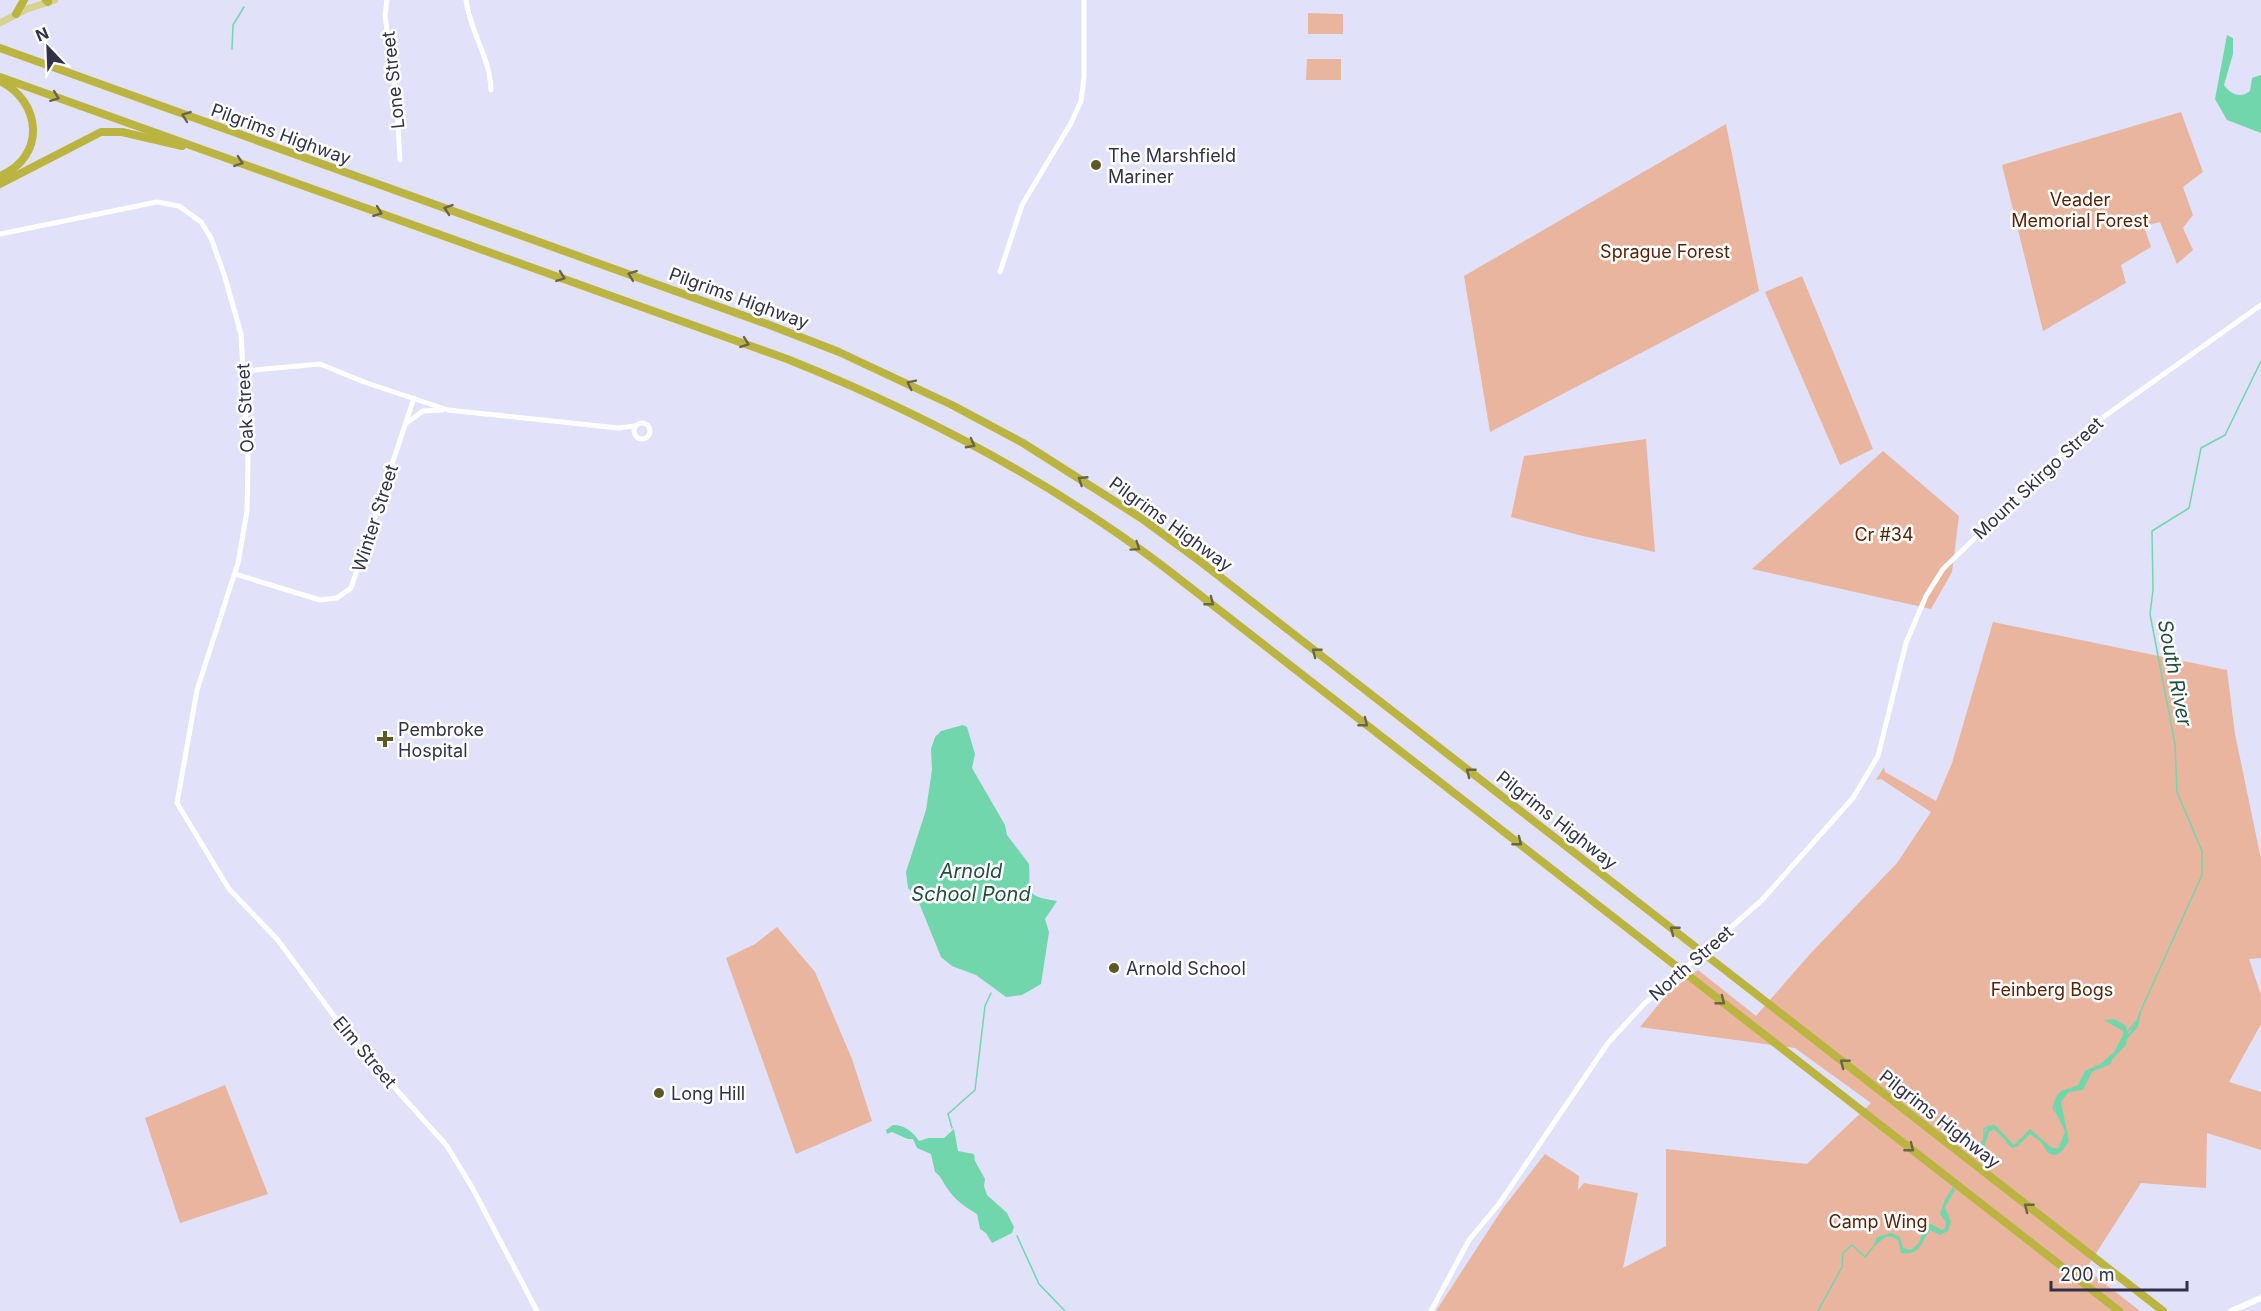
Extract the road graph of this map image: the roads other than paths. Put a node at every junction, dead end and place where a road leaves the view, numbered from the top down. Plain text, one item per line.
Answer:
1 (24, 0) edge
2 (387, 0) edge
3 (466, 0) edge
4 (1084, 0) edge
5 (49, 1) edge
6 (16, 14) junction
7 (0, 23) edge
8 (0, 48) edge
9 (0, 79) edge
10 (491, 90) dead end
11 (207, 151) junction
12 (400, 160) dead end
13 (0, 176) edge
14 (0, 183) edge
15 (0, 234) edge
16 (1000, 272) dead end
17 (2261, 305) edge
18 (244, 371) junction
19 (414, 398) junction
20 (448, 410) junction
21 (407, 424) junction
22 (635, 426) junction
23 (618, 428) junction
24 (635, 436) junction
25 (235, 574) junction
26 (1921, 607) joint
27 (177, 803) joint
28 (2261, 1298) edge
29 (537, 1311) edge
30 (1431, 1311) edge
31 (2119, 1311) edge
32 (2163, 1311) edge
33 (2231, 1311) edge

1 - 6 highway
2 - 12 street, Lone Street
3 - 10 street
4 - 16 street
5 - 6 main road
6 - 7 main road
32 -> 8 highway, Pilgrims Highway
9 -> 11 highway
9 - 13 highway
11 - 14 highway
11 -> 31 highway
15 - 18 street, Oak Street
17 - 26 street, Mount Skirgo Street
18 - 19 street
18 - 25 street, Oak Street
19 - 20 street
19 - 21 street, Winter Street
20 - 21 street
20 - 23 street
21 - 25 street, Winter Street
22 - 23 street
22 - 24 street
22 - 24 street
23 - 24 street
25 - 27 street, Oak Street
26 - 30 street, North Street
27 - 29 street, Elm Street
28 - 33 main road

